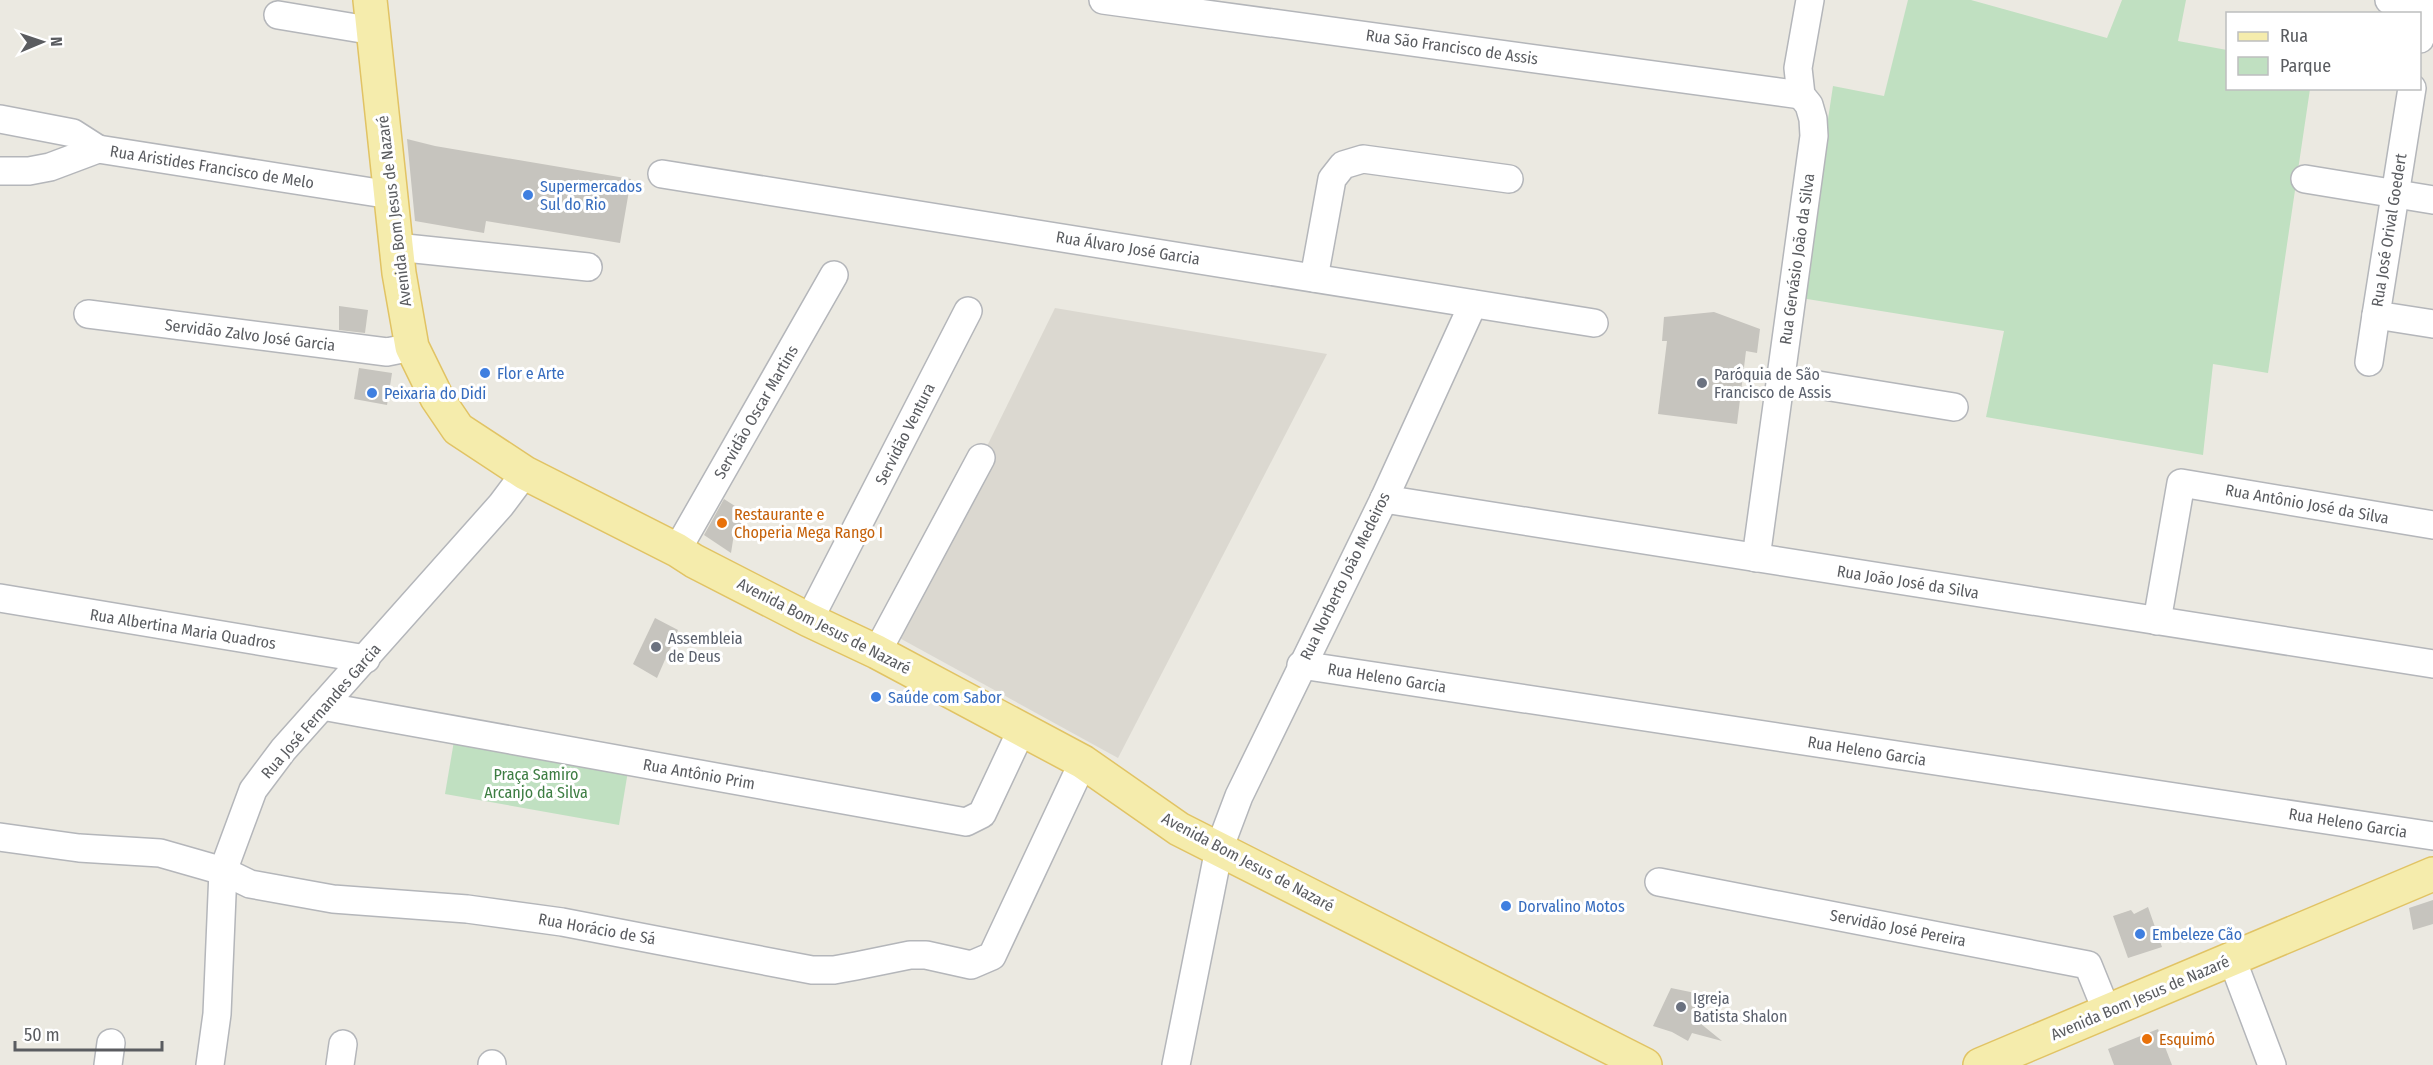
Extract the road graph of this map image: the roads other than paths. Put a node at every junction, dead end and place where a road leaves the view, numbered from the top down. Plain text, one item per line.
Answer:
1 (1103, 0) edge
2 (1810, 0) edge
3 (2389, 0) edge
4 (2429, 7) edge
5 (278, 15) dead end
6 (372, 16) edge
7 (2421, 35) edge
8 (2412, 90) edge
9 (1801, 94) junction
10 (0, 118) edge
11 (98, 149) junction
12 (0, 171) edge
13 (662, 174) dead end
14 (1509, 179) dead end
15 (2305, 179) dead end
16 (2395, 194) junction
17 (391, 195) junction
18 (2433, 200) edge
19 (396, 247) junction
20 (588, 267) dead end
21 (834, 275) dead end
22 (1314, 278) junction
23 (1473, 304) junction
24 (968, 311) dead end
25 (88, 314) dead end
26 (2376, 315) junction
27 (1594, 323) dead end
28 (2433, 324) edge
29 (412, 347) junction
30 (2369, 362) dead end
31 (1781, 380) junction
32 (1954, 407) dead end
33 (981, 458) dead end
34 (525, 473) junction
35 (1384, 499) junction
36 (2433, 525) edge
37 (677, 550) junction
38 (1756, 558) junction
39 (0, 598) edge
40 (809, 620) junction
41 (2157, 621) junction
42 (877, 652) junction
43 (366, 659) junction
44 (2433, 664) edge
45 (1301, 665) junction
46 (322, 706) junction
47 (1022, 729) junction
48 (1083, 762) junction
49 (2433, 836) edge
50 (0, 837) edge
51 (1220, 849) junction
52 (223, 871) junction
53 (2433, 874) edge
54 (1659, 882) dead end
55 (2232, 959) junction
56 (2106, 1012) junction
57 (210, 1065) edge
58 (1176, 1065) edge
59 (1645, 1065) edge
60 (1980, 1065) edge
61 (2272, 1065) edge

1 - 9 street, Rua São Francisco de Assis
2 - 9 street, Rua Gervásio João da Silva
3 - 4 street
4 - 7 street
5 - 6 street
6 - 17 main road, Avenida Bom Jesus de Nazaré
8 - 16 street, Rua José Orival Goedert
9 - 31 street, Rua Gervásio João da Silva
10 - 11 street
11 - 12 street, Rua Aristides Francisco de Melo
11 - 17 street, Rua Aristides Francisco de Melo
13 - 22 street, Rua Álvaro José Garcia
14 - 22 street
15 - 16 street
16 - 18 street
16 - 26 street, Rua José Orival Goedert
17 - 19 main road, Avenida Bom Jesus de Nazaré
19 - 20 street
19 - 29 main road, Avenida Bom Jesus de Nazaré
21 - 37 street, Servidão Oscar Martins
22 - 23 street, Rua Álvaro José Garcia
23 - 27 street, Rua Álvaro José Garcia
23 - 35 street, Rua Norberto João Medeiros
24 - 40 street, Servidão Ventura
25 - 29 street, Servidão Zalvo José Garcia
26 - 28 street, Rua José Orival Goedert
26 - 30 street
29 - 34 main road, Avenida Bom Jesus de Nazaré
31 - 32 street
31 - 38 street, Rua Gervásio João da Silva
33 - 42 street
34 - 37 main road, Avenida Bom Jesus de Nazaré
34 - 43 street, Rua José Fernandes Garcia
35 - 38 street, Rua João José da Silva
35 - 45 street, Rua Norberto João Medeiros
36 - 41 street, Rua Antônio José da Silva
37 - 40 main road, Avenida Bom Jesus de Nazaré
38 - 41 street, Rua João José da Silva
39 - 43 street, Rua Albertina Maria Quadros
40 - 42 main road, Avenida Bom Jesus de Nazaré
41 - 44 street, Rua João José da Silva
42 - 47 main road, Avenida Bom Jesus de Nazaré
43 - 46 street, Rua José Fernandes Garcia
45 - 49 street, Rua Heleno Garcia
45 - 51 street, Rua Norberto João Medeiros
46 - 47 street, Rua Antônio Prim
46 - 52 street, Rua José Fernandes Garcia
47 - 48 main road, Avenida Bom Jesus de Nazaré
48 - 51 main road, Avenida Bom Jesus de Nazaré
48 - 52 street, Rua Horácio de Sá
50 - 52 street, Rua Horácio de Sá
51 - 58 street, Rua Norberto João Medeiros
51 - 59 main road, Avenida Bom Jesus de Nazaré
52 - 57 street, Rua José Fernandes Garcia
53 - 55 main road, Avenida Bom Jesus de Nazaré
54 - 56 street, Servidão José Pereira
55 - 56 main road, Avenida Bom Jesus de Nazaré
55 - 61 street
56 - 60 main road, Avenida Bom Jesus de Nazaré

